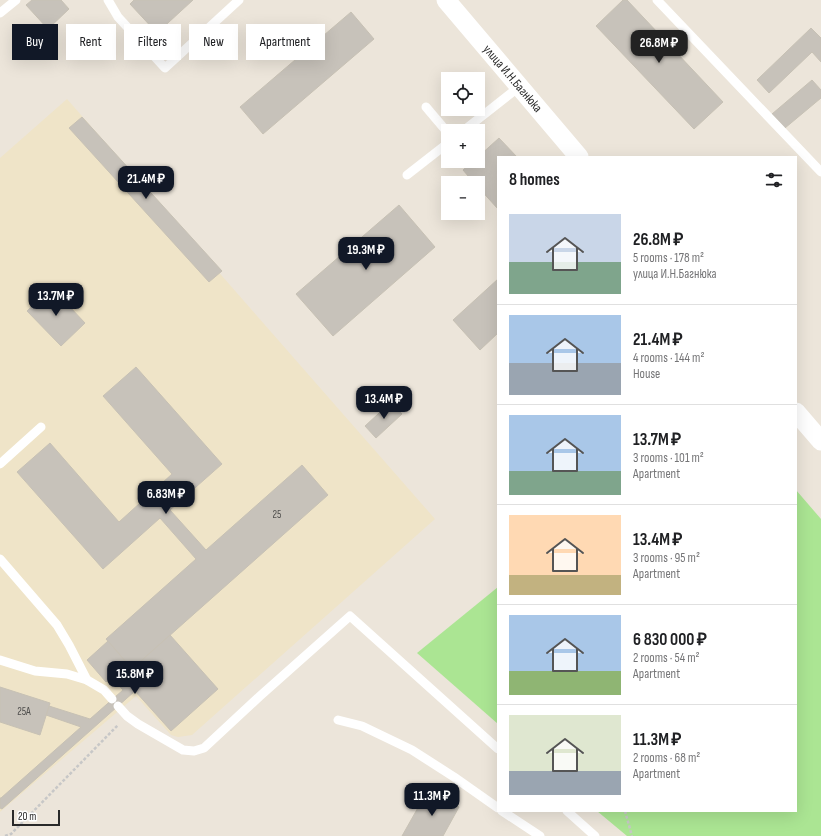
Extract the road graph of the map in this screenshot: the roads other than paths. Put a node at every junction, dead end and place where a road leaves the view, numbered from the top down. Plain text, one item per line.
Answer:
1 (16, 0) edge
2 (108, 0) edge
3 (239, 0) edge
4 (446, 0) edge
5 (657, 0) edge
6 (0, 13) edge
7 (519, 87) junction
8 (426, 107) dead end
9 (472, 124) edge
10 (441, 125) edge
11 (441, 148) edge
12 (578, 156) edge
13 (821, 172) edge
14 (407, 175) dead end
15 (797, 413) edge
16 (41, 427) dead end
17 (821, 441) edge
18 (0, 464) edge
19 (0, 559) edge
20 (0, 660) edge
21 (87, 680) junction
22 (338, 720) dead end
23 (497, 748) edge
24 (497, 807) edge
25 (504, 812) edge
26 (568, 812) edge
27 (540, 836) edge
28 (595, 836) edge

1 - 6 lane
2 - 3 lane
4 - 7 street, улица И.Н.Багнюка
5 - 13 lane
7 - 9 lane
7 - 12 street, улица И.Н.Багнюка
8 - 10 lane
11 - 14 lane
15 - 17 street
16 - 18 lane
19 - 21 lane
20 - 21 lane
21 - 23 lane
22 - 24 lane
25 - 27 lane
26 - 28 lane

